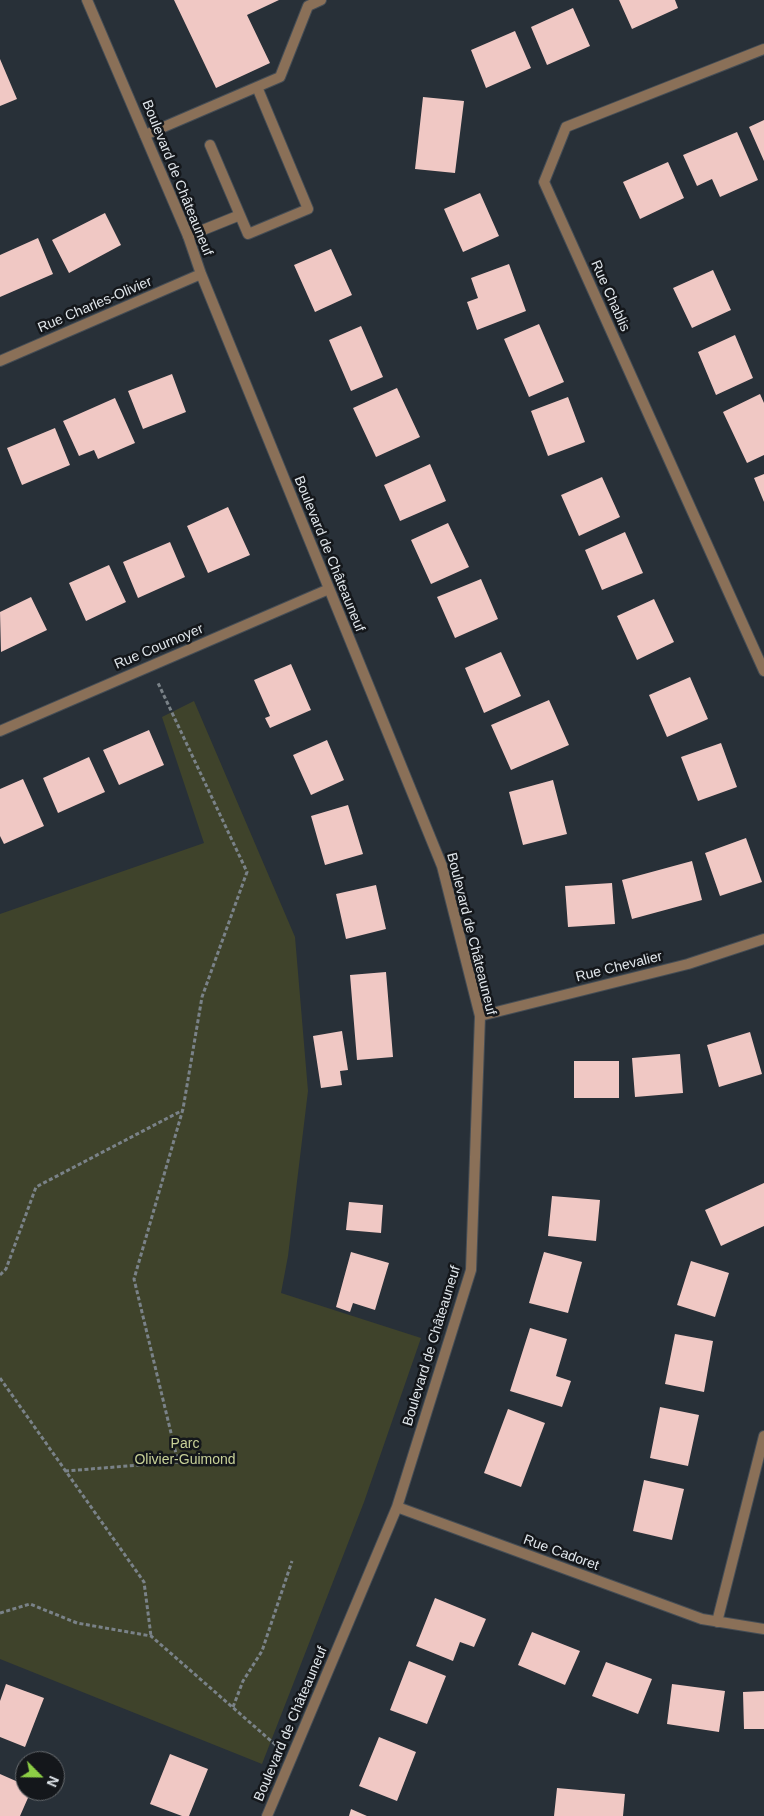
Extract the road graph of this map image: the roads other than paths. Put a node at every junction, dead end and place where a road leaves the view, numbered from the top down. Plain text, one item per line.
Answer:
1 (87, 0) edge
2 (321, 0) edge
3 (764, 49) edge
4 (256, 87) junction
5 (145, 135) junction
6 (210, 145) dead end
7 (240, 215) junction
8 (188, 236) junction
9 (201, 274) junction
10 (0, 361) edge
11 (329, 589) junction
12 (764, 671) edge
13 (0, 731) edge
14 (764, 939) edge
15 (480, 1016) junction
16 (764, 1436) edge
17 (396, 1507) junction
18 (717, 1622) junction
19 (764, 1629) edge
20 (267, 1816) edge

1 - 5 street, Boulevard de Châteauneuf
2 - 4 street
3 - 12 street, Rue Chablis
4 - 5 street
4 - 7 street
5 - 8 street, Boulevard de Châteauneuf
6 - 7 street
7 - 8 street
8 - 9 street, Boulevard de Châteauneuf
9 - 10 street, Rue Charles-Olivier
9 - 11 street, Boulevard de Châteauneuf
11 - 13 street, Rue Cournoyer
11 - 15 street, Boulevard de Châteauneuf
14 - 15 street, Rue Chevalier
15 - 17 street, Boulevard de Châteauneuf
16 - 18 street
17 - 18 street, Rue Cadoret
17 - 20 street, Boulevard de Châteauneuf
18 - 19 street, Rue Cadoret

